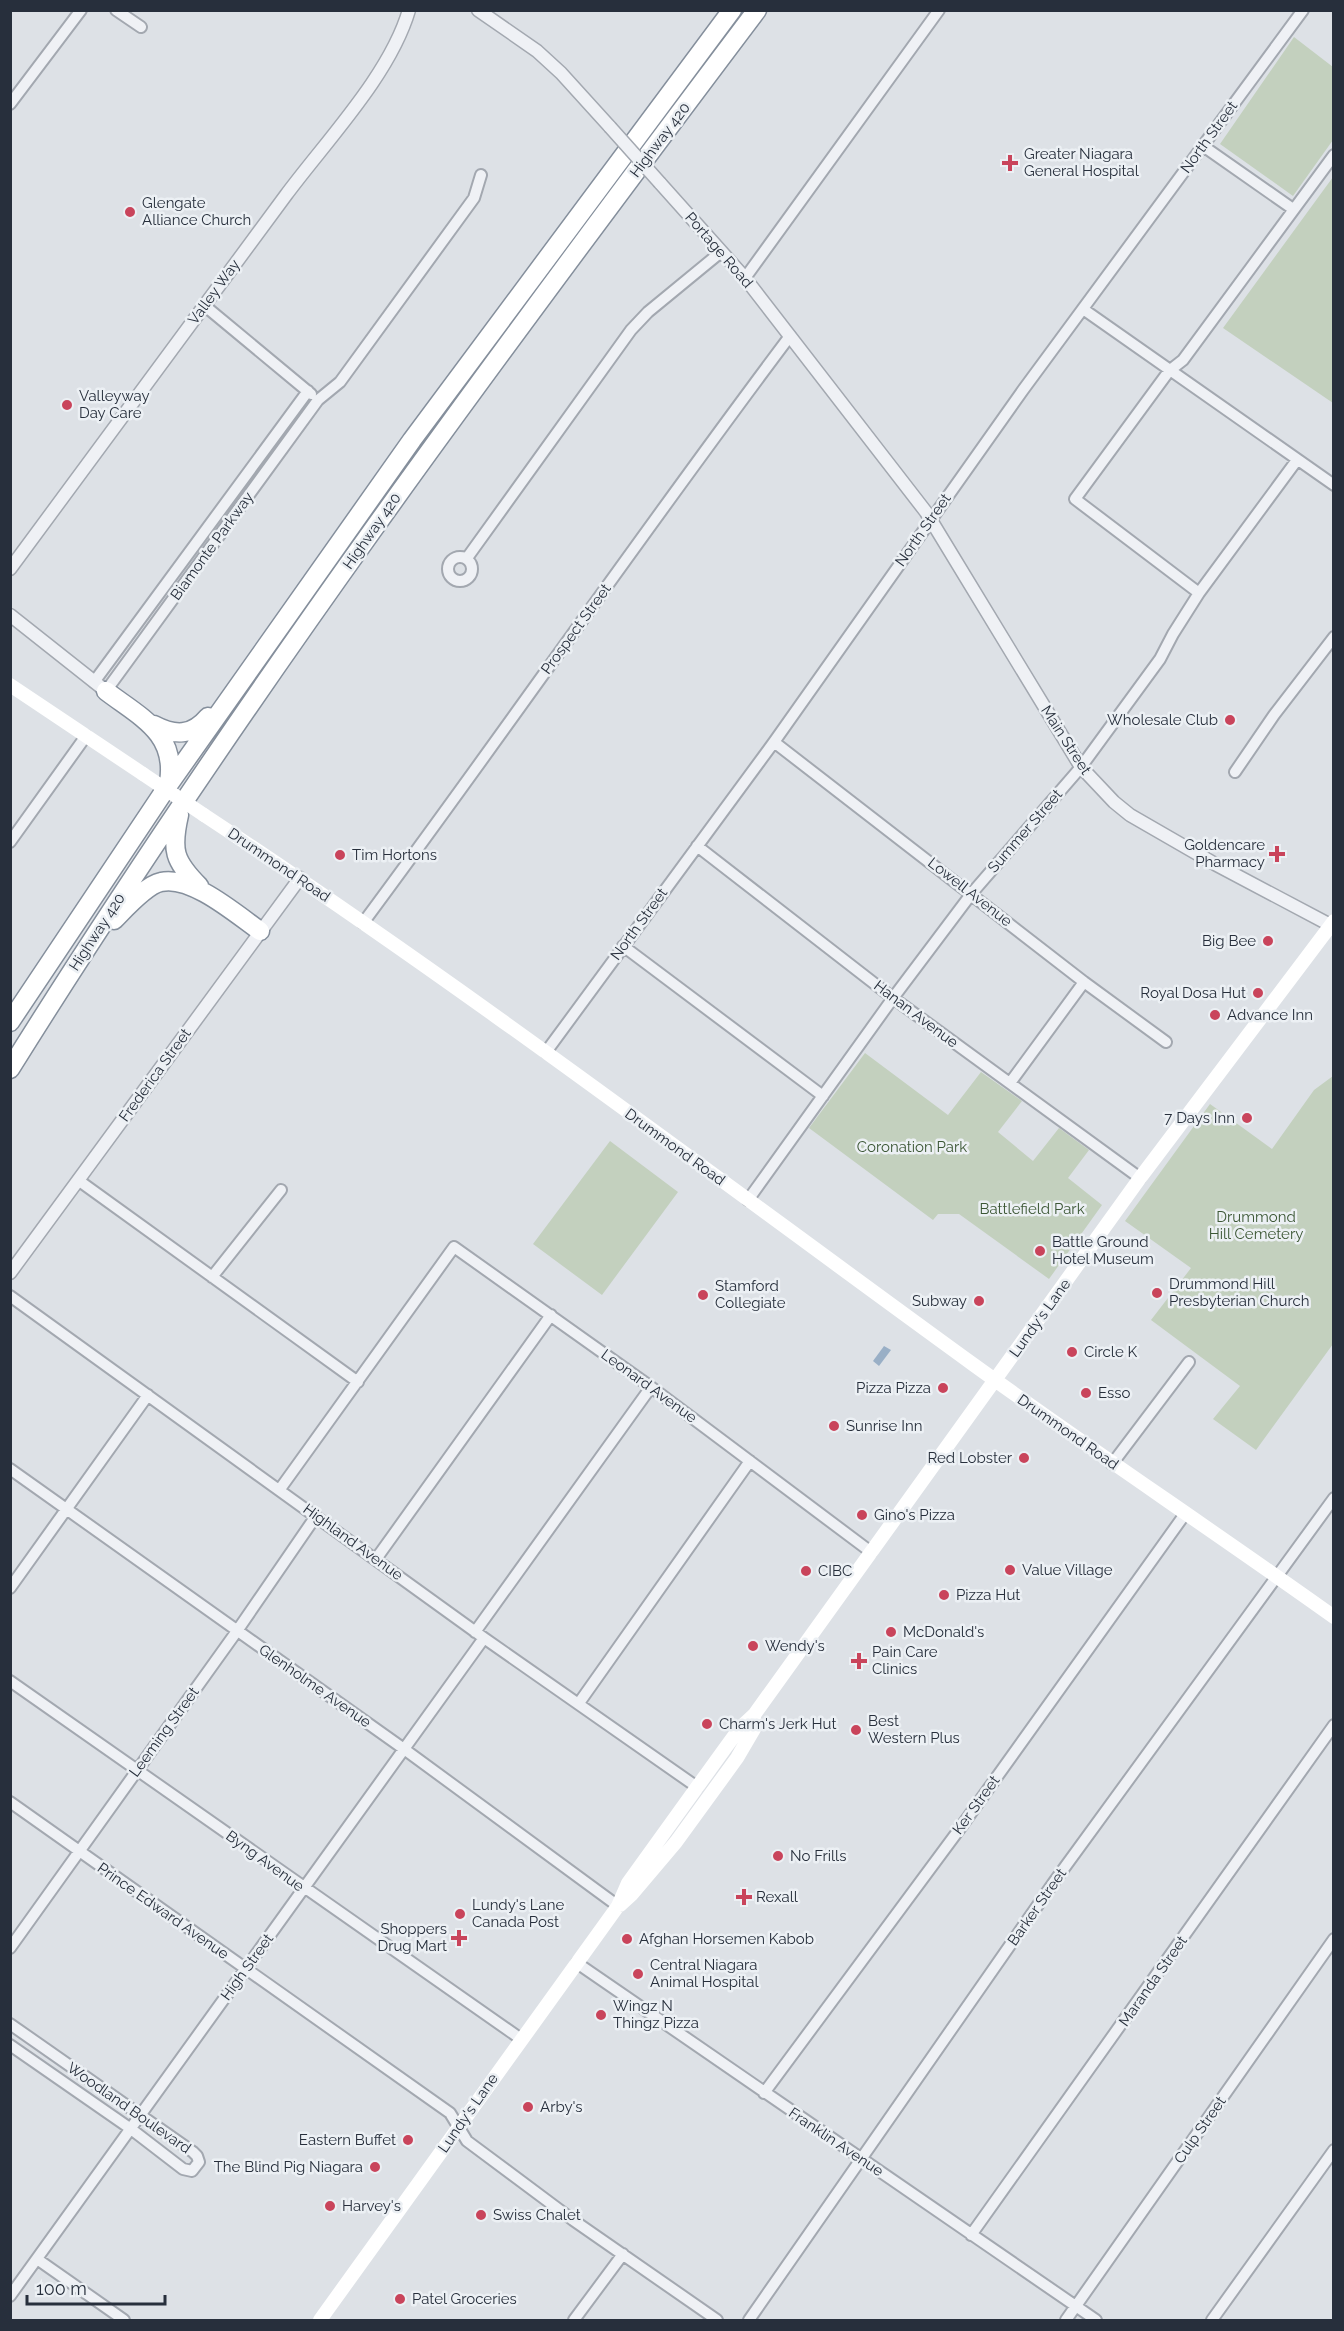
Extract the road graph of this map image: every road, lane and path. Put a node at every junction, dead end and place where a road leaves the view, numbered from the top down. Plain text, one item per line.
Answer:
1 (81, 10) edge
2 (116, 10) edge
3 (409, 10) edge
4 (478, 10) edge
5 (732, 10) edge
6 (757, 10) edge
7 (939, 10) edge
8 (1303, 10) edge
9 (141, 27) dead end
10 (11, 101) edge
11 (1203, 146) junction
12 (1334, 155) edge
13 (481, 175) dead end
14 (1293, 209) junction
15 (721, 252) junction
16 (745, 278) junction
17 (205, 306) junction
18 (1083, 309) junction
19 (790, 336) junction
20 (1169, 370) junction
21 (308, 391) junction
22 (318, 400) junction
23 (1297, 460) junction
24 (1334, 485) edge
25 (930, 519) junction
26 (467, 558) dead end
27 (10, 569) edge
28 (1199, 592) junction
29 (10, 615) edge
30 (10, 623) edge
31 (30, 631) junction
32 (1334, 637) edge
33 (10, 685) edge
34 (100, 687) junction
35 (233, 692) junction
36 (147, 722) junction
37 (86, 736) junction
38 (774, 741) junction
39 (1080, 767) junction
40 (1235, 772) dead end
41 (169, 783) junction
42 (181, 807) junction
43 (10, 842) edge
44 (697, 846) junction
45 (300, 878) junction
46 (972, 893) junction
47 (209, 896) junction
48 (363, 923) junction
49 (1332, 924) edge
50 (260, 931) junction
51 (88, 945) junction
52 (623, 946) junction
53 (1084, 982) junction
54 (893, 998) junction
55 (10, 1022) edge
56 (1166, 1042) dead end
57 (546, 1052) junction
58 (10, 1069) edge
59 (1010, 1083) junction
60 (823, 1096) junction
61 (1140, 1178) junction
62 (78, 1180) junction
63 (281, 1190) dead end
64 (748, 1200) junction
65 (10, 1273) edge
66 (212, 1276) junction
67 (10, 1296) edge
68 (551, 1315) junction
69 (1189, 1362) dead end
70 (995, 1380) junction
71 (358, 1382) junction
72 (651, 1387) junction
73 (148, 1395) junction
74 (750, 1461) junction
75 (1112, 1464) junction
76 (10, 1469) edge
77 (280, 1489) junction
78 (1334, 1498) edge
79 (67, 1509) junction
80 (1185, 1514) junction
81 (316, 1516) junction
82 (871, 1552) junction
83 (376, 1559) junction
84 (1276, 1576) junction
85 (10, 1588) edge
86 (1334, 1617) edge
87 (237, 1631) junction
88 (479, 1635) junction
89 (10, 1681) edge
90 (579, 1703) junction
91 (754, 1715) junction
92 (1334, 1725) edge
93 (404, 1749) junction
94 (136, 1769) junction
95 (697, 1787) junction
96 (10, 1802) edge
97 (78, 1851) junction
98 (304, 1889) junction
99 (618, 1906) junction
100 (1334, 1939) edge
101 (10, 1948) edge
102 (576, 1962) junction
103 (245, 1969) junction
104 (10, 2024) edge
105 (521, 2039) junction
106 (10, 2044) edge
107 (764, 2093) junction
108 (140, 2116) junction
109 (458, 2126) junction
110 (131, 2129) junction
111 (1334, 2150) edge
112 (860, 2158) junction
113 (971, 2235) junction
114 (622, 2254) junction
115 (37, 2259) junction
116 (10, 2296) edge
117 (1076, 2306) junction
118 (124, 2320) edge
119 (320, 2320) edge
120 (574, 2320) edge
121 (717, 2320) edge
122 (749, 2320) edge
123 (1066, 2320) edge
124 (1096, 2320) edge
125 (1212, 2320) edge

1 - 10 street
2 - 9 street
3 - 17 street, Valley Way
4 - 15 street, Portage Road, bridge
5 - 35 highway, Highway 420
6 - 42 highway, Highway 420
7 - 16 street
8 - 11 street, North Street
11 - 14 street
11 - 18 street, North Street
12 - 14 street
13 - 22 street, Biamonte Parkway
14 - 20 street
15 - 16 street, Portage Road
15 - 26 street
16 - 19 street, Portage Road
17 - 21 street
17 - 27 street, Valley Way
18 - 20 street
18 - 25 street, North Street
19 - 25 street, Portage Road
19 - 48 street, Prospect Street
20 - 23 street
20 - 28 street
21 - 22 street
21 - 34 street, Biamonte Parkway
22 - 34 street, Biamonte Parkway
23 - 24 street
23 - 28 street, Summer Street
25 - 38 street, North Street
25 - 39 street, Main Street
28 - 39 street, Summer Street
29 - 31 street
30 - 31 street
31 - 34 street
32 - 40 street
33 - 37 main road, Drummond Road
34 - 36 highway
35 - 36 highway
35 - 41 highway, Highway 420
36 - 41 highway
37 - 43 street
37 - 45 main road, Drummond Road, bridge
38 - 44 street, North Street
38 - 46 street, Lowell Avenue
39 - 46 street, Summer Street
39 - 49 street, Main Street
41 - 55 highway, Highway 420
42 - 47 highway
42 - 51 highway, Highway 420
44 - 52 street, North Street
44 - 54 street, Hanan Avenue
45 - 48 main road, Drummond Road
45 - 50 street, Frederica Street
46 - 53 street, Lowell Avenue
46 - 54 street, Summer Street
47 - 50 highway
47 - 51 highway
48 - 57 main road, Drummond Road
49 - 61 main road, Lundy's Lane
50 - 62 street, Frederica Street
51 - 58 highway, Highway 420
52 - 57 street, North Street
52 - 60 street
53 - 56 street, Lowell Avenue
53 - 59 street
54 - 59 street, Hanan Avenue
54 - 60 street, Summer Street
57 - 64 main road, Drummond Road
59 - 61 street, Hanan Avenue
60 - 64 street, Summer Street
61 - 70 main road, Lundy's Lane
62 - 65 street, Frederica Street
62 - 66 street
63 - 66 street
64 - 70 main road, Drummond Road
66 - 71 street
67 - 73 street, Highland Avenue
68 - 71 street, Leonard Avenue
68 - 72 street, Leonard Avenue
68 - 83 street
69 - 75 street
70 - 75 main road, Drummond Road
70 - 82 main road, Lundy's Lane
71 - 77 street
72 - 74 street, Leonard Avenue
72 - 88 street, High Street
73 - 77 street, Highland Avenue
73 - 79 street
74 - 82 street, Leonard Avenue
74 - 90 street
75 - 80 main road, Drummond Road
76 - 79 street, Glenholme Avenue
77 - 81 street, Highland Avenue
78 - 84 street, Barker Street
79 - 85 street
79 - 87 street, Glenholme Avenue
80 - 84 main road, Drummond Road
80 - 107 street, Ker Street
81 - 83 street, Highland Avenue
81 - 87 street, Leeming Street
82 - 91 main road, Lundy's Lane
83 - 88 street, Highland Avenue
84 - 86 main road, Drummond Road
84 - 112 street, Barker Street
87 - 93 street, Glenholme Avenue
87 - 94 street, Leeming Street
88 - 90 street, Highland Avenue
88 - 93 street, High Street
89 - 94 street, Byng Avenue
90 - 95 street, Highland Avenue
91 - 95 main road, Lundy's Lane
91 - 99 main road, Lundy's Lane
92 - 113 street, Maranda Street
93 - 98 street, High Street
93 - 99 street, Glenholme Avenue
94 - 97 street, Leeming Street
94 - 98 street, Byng Avenue
95 - 99 main road, Lundy's Lane
96 - 97 street, Prince Edward Avenue
97 - 101 street, Leeming Street
97 - 103 street, Prince Edward Avenue
98 - 103 street, High Street
98 - 105 street, Byng Avenue
99 - 102 main road, Lundy's Lane
100 - 117 street, Culp Street
102 - 105 main road, Lundy's Lane
102 - 107 street, Franklin Avenue
103 - 108 street, High Street
103 - 109 street, Prince Edward Avenue
104 - 108 street, Woodland Boulevard
105 - 109 main road, Lundy's Lane
106 - 110 street, Woodland Boulevard
107 - 112 street, Franklin Avenue
108 - 110 street, High Street
108 - 110 street, Woodland Boulevard
109 - 114 street, Prince Edward Avenue
109 - 119 main road, Lundy's Lane
110 - 115 street, High Street
111 - 125 street
112 - 113 street, Franklin Avenue
112 - 122 street, Barker Street
113 - 117 street, Franklin Avenue
114 - 120 street
114 - 121 street, Prince Edward Avenue
115 - 116 street, High Street
115 - 118 street
117 - 123 street, Culp Street
117 - 124 street, Franklin Avenue

